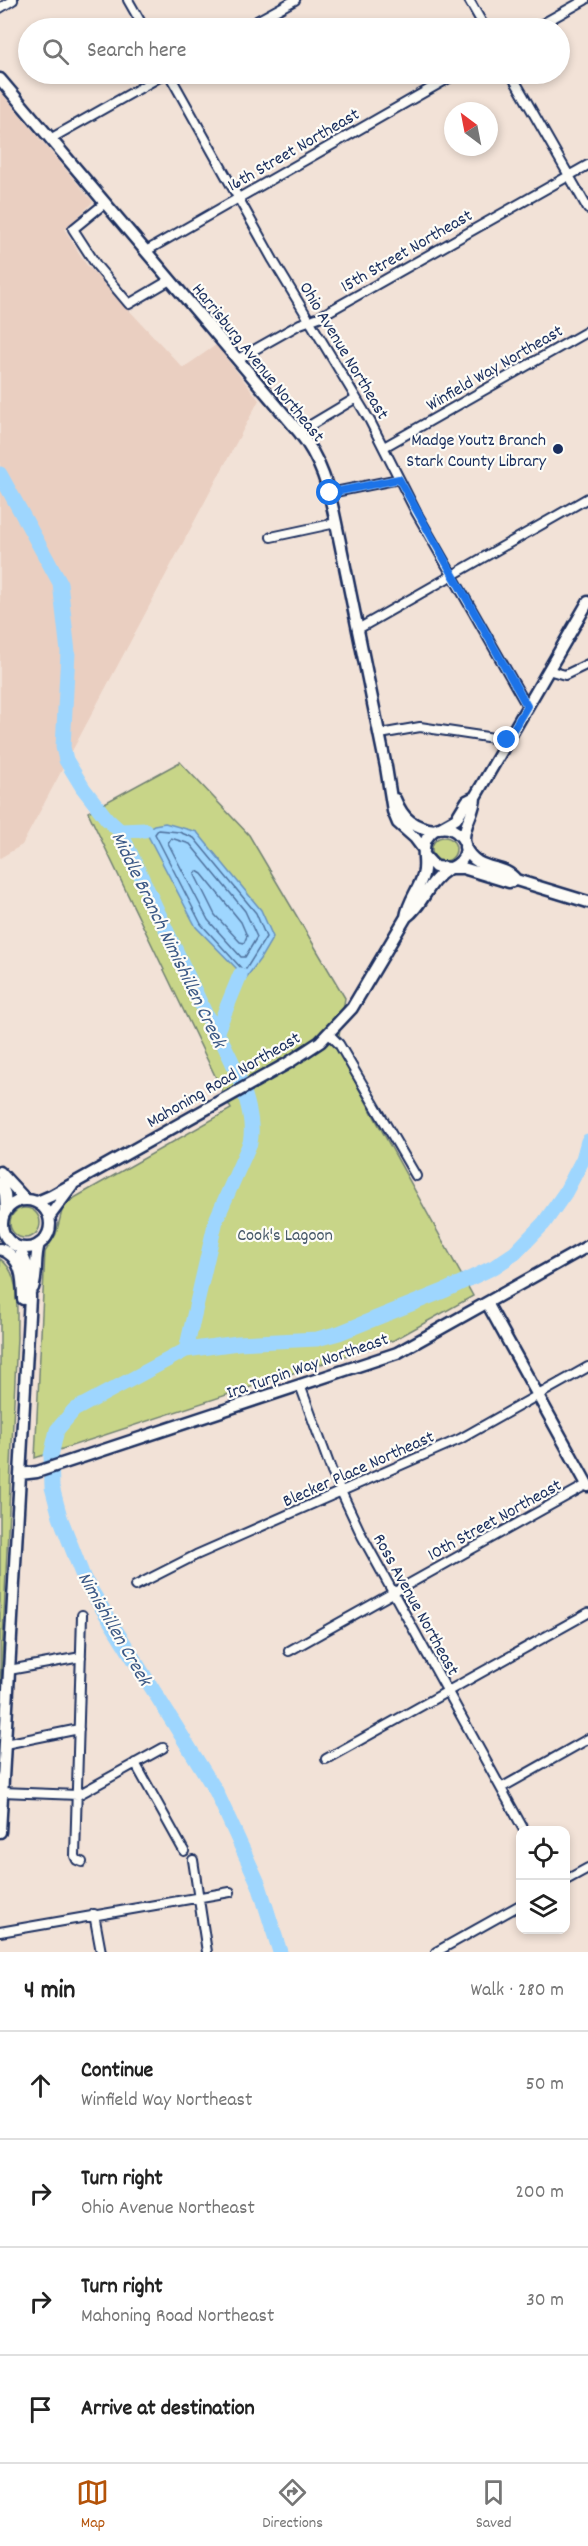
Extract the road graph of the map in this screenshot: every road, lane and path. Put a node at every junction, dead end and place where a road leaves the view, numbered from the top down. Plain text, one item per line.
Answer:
1 (13, 0) edge
2 (128, 0) edge
3 (295, 0) edge
4 (469, 0) edge
5 (585, 0) edge
6 (0, 8) edge
7 (138, 18) edge
8 (262, 18) edge
9 (480, 18) edge
10 (553, 18) edge
11 (0, 79) edge
12 (149, 84) edge
13 (173, 84) edge
14 (438, 84) edge
15 (517, 84) edge
16 (50, 139) junction
17 (588, 165) edge
18 (569, 176) junction
19 (238, 198) junction
20 (105, 203) junction
21 (588, 209) edge
22 (146, 251) junction
23 (170, 280) junction
24 (310, 320) junction
25 (588, 331) edge
26 (238, 359) junction
27 (356, 398) junction
28 (298, 432) junction
29 (384, 447) junction
30 (399, 479) junction
31 (330, 493) junction
32 (588, 498) edge
33 (336, 523) junction
34 (271, 537) dead end
35 (452, 576) junction
36 (588, 602) edge
37 (358, 629) junction
38 (588, 664) edge
39 (548, 670) junction
40 (527, 706) junction
41 (380, 734) junction
42 (507, 740) junction
43 (392, 794) junction
44 (475, 798) junction
45 (436, 830) junction
46 (465, 844) junction
47 (424, 853) junction
48 (450, 868) junction
49 (516, 880) junction
50 (588, 902) edge
51 (406, 917) junction
52 (329, 1034) junction
53 (0, 1172) edge
54 (416, 1176) dead end
55 (0, 1182) edge
56 (73, 1184) junction
57 (25, 1199) junction
58 (37, 1202) junction
59 (3, 1216) edge
60 (49, 1217) junction
61 (0, 1241) edge
62 (39, 1244) junction
63 (15, 1245) junction
64 (588, 1246) edge
65 (0, 1249) edge
66 (30, 1297) junction
67 (487, 1303) junction
68 (28, 1342) junction
69 (588, 1367) edge
70 (300, 1385) junction
71 (537, 1395) junction
72 (20, 1474) junction
73 (588, 1485) edge
74 (341, 1492) junction
75 (135, 1586) dead end
76 (393, 1594) junction
77 (588, 1613) edge
78 (82, 1615) dead end
79 (290, 1651) dead end
80 (81, 1657) junction
81 (9, 1670) junction
82 (448, 1691) junction
83 (79, 1729) junction
84 (588, 1739) edge
85 (5, 1744) junction
86 (163, 1748) dead end
87 (326, 1759) dead end
88 (135, 1763) junction
89 (501, 1788) junction
90 (2, 1792) junction
91 (78, 1795) junction
92 (1, 1812) edge
93 (522, 1826) edge
94 (0, 1832) edge
95 (184, 1851) dead end
96 (193, 1860) dead end
97 (82, 1862) dead end
98 (588, 1868) edge
99 (570, 1878) edge
100 (231, 1892) dead end
101 (198, 1897) junction
102 (516, 1907) edge
103 (94, 1914) junction
104 (0, 1932) edge
105 (101, 1952) edge
106 (207, 1952) edge
107 (436, 1952) edge

1 - 6 street
2 - 7 street
3 - 8 street
4 - 9 street
5 - 10 street
11 - 16 street, Harrisburg Avenue Northeast
12 - 16 street
13 - 19 street, Ohio Avenue Northeast
14 - 19 street, 16th Street Northeast
15 - 18 street
16 - 20 street, Harrisburg Avenue Northeast
17 - 18 street, 15th Street Northeast
18 - 21 street
18 - 24 street, 15th Street Northeast
19 - 22 street, 16th Street Northeast
19 - 24 street, Ohio Avenue Northeast
20 - 22 street, Harrisburg Avenue Northeast
20 - 23 street
22 - 23 street, Harrisburg Avenue Northeast
23 - 26 street, Harrisburg Avenue Northeast
24 - 26 street, 15th Street Northeast
24 - 27 street, Ohio Avenue Northeast
25 - 29 street, Winfield Way Northeast
26 - 28 street, Harrisburg Avenue Northeast
27 - 28 street
27 - 29 street, Ohio Avenue Northeast
28 - 31 street, Harrisburg Avenue Northeast
29 - 30 street, Ohio Avenue Northeast
30 - 31 street
30 - 35 street, Ohio Avenue Northeast
31 - 33 street, Harrisburg Avenue Northeast
32 - 35 street
33 - 34 street
33 - 37 street, Harrisburg Avenue Northeast
35 - 37 street
35 - 40 street, Ohio Avenue Northeast
36 - 39 street
37 - 41 street, Harrisburg Avenue Northeast
38 - 39 street
39 - 40 street
40 - 42 street
41 - 42 street
41 - 43 street, Harrisburg Avenue Northeast
42 - 44 street
43 - 45 street, Harrisburg Avenue Northeast
43 - 47 street, Harrisburg Avenue Northeast
44 - 45 street
44 - 46 street
45 - 46 street
45 - 47 street
46 - 48 street
46 - 49 street
47 - 48 street
47 - 51 street, Mahoning Road Northeast
48 - 49 street
48 - 51 street, Mahoning Road Northeast
49 - 50 street
51 - 52 street, Mahoning Road Northeast
52 - 54 street
52 - 56 street, Mahoning Road Northeast
53 - 57 street
55 - 59 street
56 - 58 street, Mahoning Road Northeast
56 - 60 street, Mahoning Road Northeast
57 - 58 street
57 - 59 street
58 - 60 street
59 - 63 street
60 - 62 street
61 - 63 street
62 - 63 street
62 - 66 street
63 - 66 street
64 - 67 street, Ira Turpin Way Northeast
65 - 68 street
66 - 68 street
67 - 70 street, Ira Turpin Way Northeast
67 - 71 street
68 - 72 street
69 - 71 street, Blecker Place Northeast
70 - 72 street, Ira Turpin Way Northeast
70 - 74 street, Ross Avenue Northeast
71 - 73 street
71 - 74 street, Blecker Place Northeast
72 - 81 street
73 - 76 street, 10th Street Northeast
74 - 75 street, Blecker Place Northeast
74 - 76 street, Ross Avenue Northeast
76 - 79 street, 10th Street Northeast
76 - 82 street, Ross Avenue Northeast
77 - 82 street
78 - 80 street
80 - 81 street
80 - 83 street
81 - 85 street
82 - 87 street
82 - 89 street, Ross Avenue Northeast
83 - 85 street
83 - 91 street
84 - 89 street
85 - 90 street
86 - 88 street
88 - 91 street
88 - 95 street
89 - 93 street, Ross Avenue Northeast
90 - 91 street
90 - 92 street
91 - 97 street
92 - 94 street
96 - 101 street
98 - 99 street
100 - 101 street
101 - 103 street
101 - 106 street
102 - 107 street
103 - 104 street
103 - 105 street

